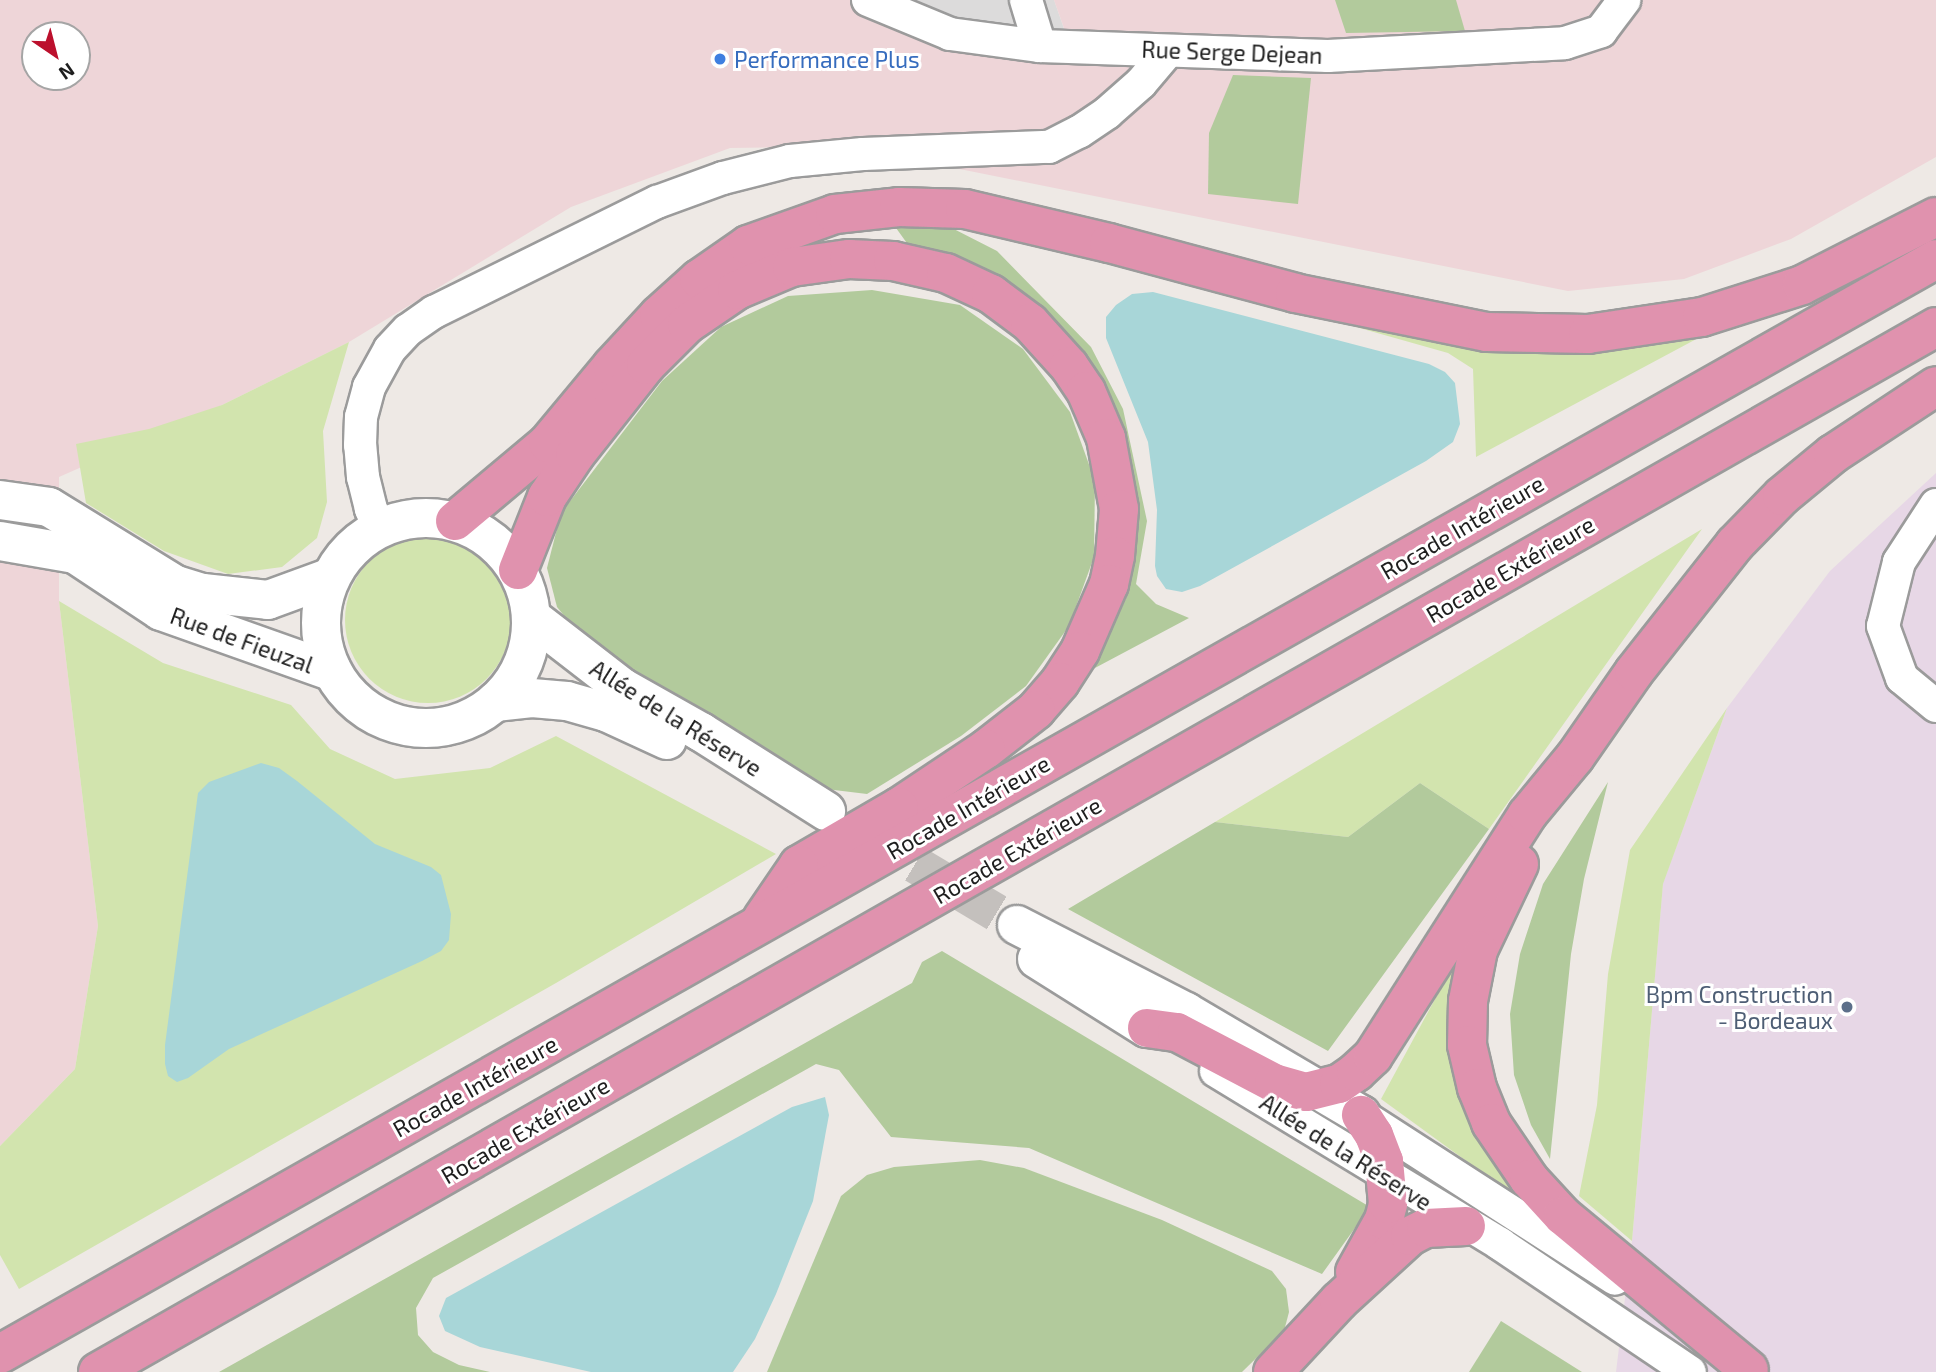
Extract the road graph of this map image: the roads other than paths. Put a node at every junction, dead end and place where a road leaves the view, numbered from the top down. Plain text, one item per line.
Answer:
1 (868, 0) edge
2 (1026, 0) edge
3 (1624, 0) edge
4 (1040, 46) junction
5 (1168, 51) junction
6 (1936, 217) edge
7 (1936, 259) edge
8 (1936, 327) edge
9 (1936, 386) edge
10 (0, 500) edge
11 (1936, 505) edge
12 (455, 521) junction
13 (380, 528) junction
14 (0, 541) edge
15 (518, 570) junction
16 (331, 577) junction
17 (531, 617) junction
18 (333, 672) junction
19 (495, 702) junction
20 (1936, 706) edge
21 (1575, 757) junction
22 (757, 927) junction
23 (1147, 1028) junction
24 (1321, 1090) junction
25 (1361, 1115) junction
26 (1387, 1176) junction
27 (1466, 1226) junction
28 (1339, 1301) junction
29 (0, 1354) edge
30 (1750, 1371) edge
31 (98, 1372) edge
32 (1273, 1372) edge
33 (1690, 1372) edge

1 - 4 street, Rue Serge Dejean
2 - 4 street
3 - 5 street, Rue Serge Dejean
4 - 5 street, Rue Serge Dejean
5 - 13 street
6 - 12 highway
7 - 22 highway, Rocade Intérieure
8 - 31 highway, Rocade Extérieure
9 - 21 highway
10 - 16 street, Rue de Fieuzal
11 - 20 street
12 - 13 street
12 - 15 street
13 - 16 street
14 - 18 street, Rue de Fieuzal
15 - 17 street
15 - 22 highway
16 - 18 street
17 - 19 street
17 - 19 street, Allée de la Réserve
18 - 19 street
21 - 24 highway
21 - 30 highway
22 - 29 highway, Rocade Intérieure
23 - 24 highway
23 - 24 street, Allée de la Réserve
23 - 26 street, Allée de la Réserve
24 - 25 street, Allée de la Réserve
25 - 26 highway
25 - 30 street, Allée de la Réserve
26 - 27 street, Allée de la Réserve
26 - 28 highway
27 - 28 highway
27 - 33 street, Allée de la Réserve
28 - 32 highway

